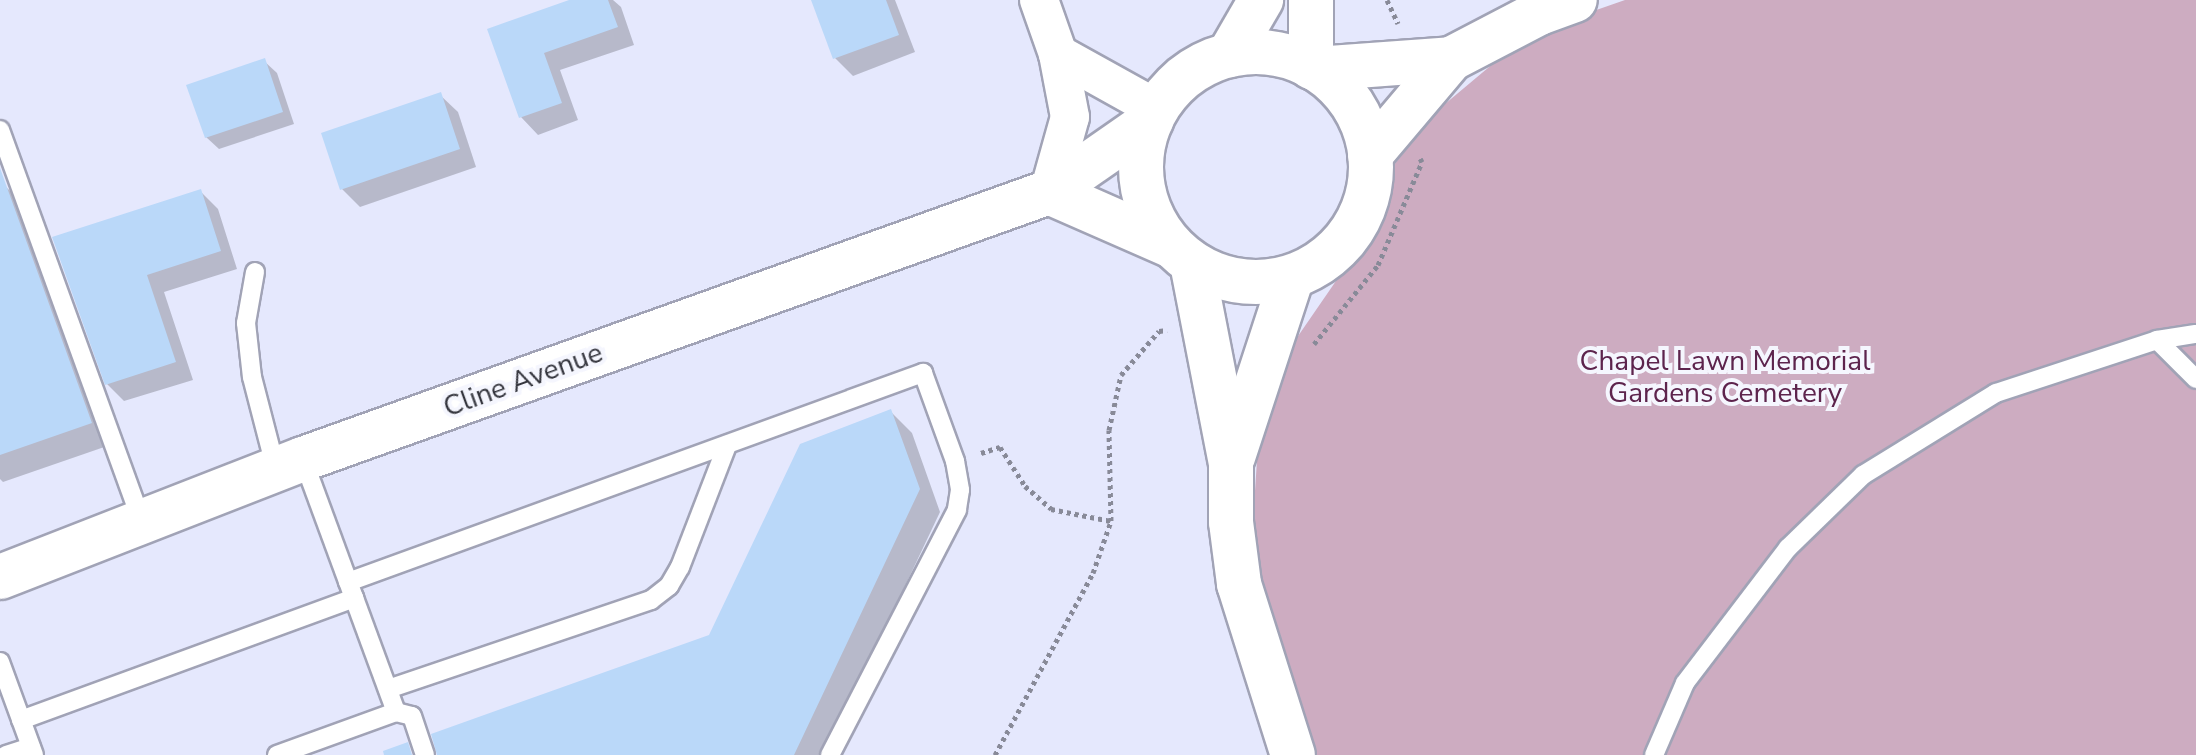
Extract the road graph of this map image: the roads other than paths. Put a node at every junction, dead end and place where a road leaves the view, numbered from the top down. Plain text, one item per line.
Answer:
1 (1039, 0) edge
2 (1261, 0) edge
3 (1311, 0) edge
4 (1575, 0) edge
5 (1058, 54) junction
6 (1229, 55) junction
7 (1451, 59) junction
8 (1314, 68) junction
9 (1154, 115) junction
10 (0, 130) edge
11 (1370, 155) junction
12 (1049, 192) junction
13 (1182, 254) junction
14 (255, 272) dead end
15 (1292, 277) junction
16 (2196, 334) edge
17 (2157, 340) junction
18 (2196, 379) edge
19 (727, 445) junction
20 (290, 464) junction
21 (1231, 464) junction
22 (141, 520) junction
23 (5, 570) edge
24 (351, 590) junction
25 (0, 662) edge
26 (388, 689) junction
27 (396, 712) junction
28 (21, 720) junction
29 (32, 751) edge
30 (6, 755) edge
31 (277, 755) edge
32 (425, 755) edge
33 (830, 755) edge
34 (1293, 755) edge
35 (1654, 755) edge

1 - 5 street
2 - 6 street
3 - 8 street
4 - 7 street
5 - 9 street
5 - 12 street
6 - 8 street
6 - 9 street
7 - 8 street
7 - 11 street
8 - 11 street
9 - 12 street, Cline Avenue
9 - 13 street
10 - 22 lane
11 - 15 street
12 - 13 street
12 - 20 street, Cline Avenue
13 - 15 street
13 - 21 street
14 - 20 lane
15 - 21 street
16 - 17 lane
17 - 18 lane
17 - 35 lane
19 - 24 lane
19 - 26 lane
19 - 33 lane
20 - 22 street, Cline Avenue
20 - 24 lane
21 - 34 street
22 - 23 street, Cline Avenue
24 - 26 lane
24 - 28 lane
25 - 28 lane
26 - 27 lane
27 - 31 lane
27 - 32 lane
28 - 29 lane
29 - 30 lane

